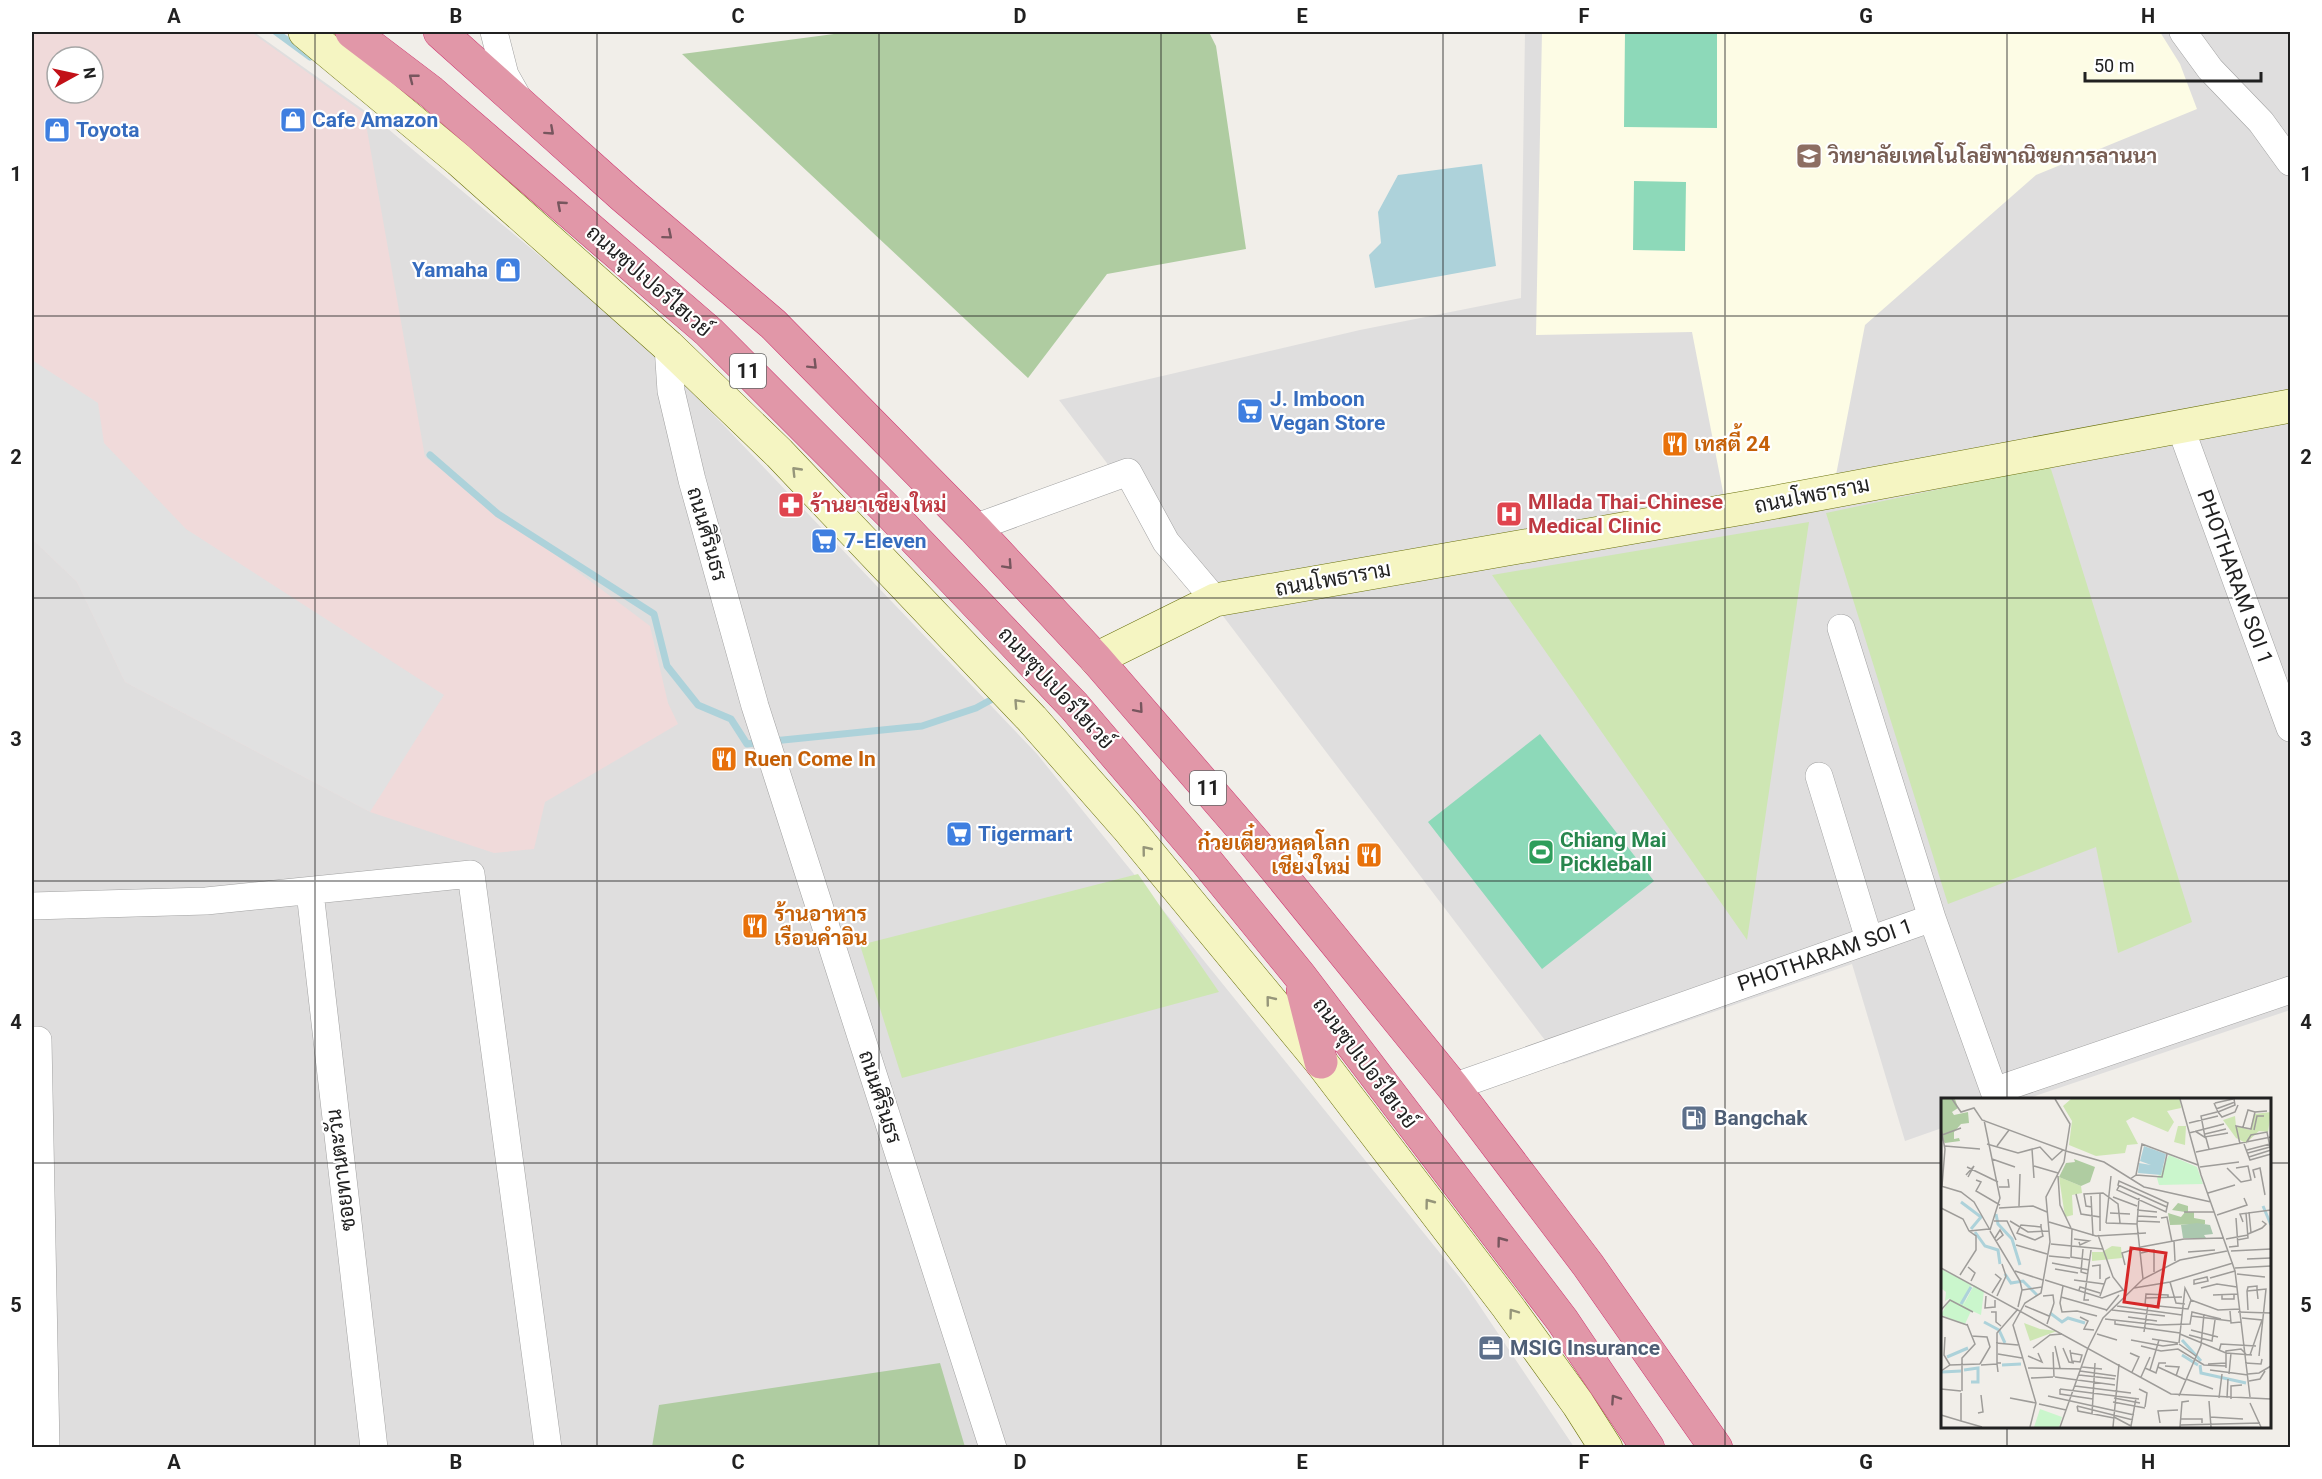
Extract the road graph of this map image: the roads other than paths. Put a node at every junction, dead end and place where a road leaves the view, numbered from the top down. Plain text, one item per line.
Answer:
1 (304, 32) edge
2 (352, 32) edge
3 (494, 32) edge
4 (2183, 32) edge
5 (447, 33) edge
6 (523, 106) junction
7 (2290, 162) edge
8 (668, 346) junction
9 (2290, 406) edge
10 (2180, 426) junction
11 (974, 528) junction
12 (1215, 600) junction
13 (1841, 628) dead end
14 (1096, 659) junction
15 (2290, 728) edge
16 (1819, 776) dead end
17 (310, 892) junction
18 (32, 906) edge
19 (1932, 918) junction
20 (1869, 939) junction
21 (1299, 976) junction
22 (2290, 990) edge
23 (32, 1040) edge
24 (1321, 1062) junction
25 (1453, 1087) junction
26 (46, 1448) edge
27 (374, 1448) edge
28 (548, 1448) edge
29 (993, 1448) edge
30 (1606, 1448) edge
31 (1648, 1448) edge
32 (1716, 1448) edge

1 - 8 main road
21 -> 2 highway, ถนนซุปเปอร์ไฮเวย์ / 11
3 - 6 street
4 - 7 street
5 - 6 highway, 11
6 -> 11 highway, 11
24 -> 8 main road
8 - 29 street, ถนนศิรินธร
9 - 10 main road, ถนนโพธาราม
10 - 12 main road, ถนนโพธาราม
10 - 15 street, PHOTHARAM SOI 1
11 - 12 street
11 -> 14 highway, 11
12 - 14 main road, ถนนโพธาราม
13 - 19 street
14 -> 25 highway, 11
16 - 20 street
17 - 18 street
17 - 27 street, ซอยทานตะวัน
17 - 28 street
19 - 20 street, PHOTHARAM SOI 1
19 - 22 street, PHOTHARAM SOI 1
20 - 25 street, PHOTHARAM SOI 1
21 - 24 highway
31 -> 21 highway, ถนนซุปเปอร์ไฮเวย์ / 11
23 - 26 street
30 -> 24 main road
25 - 32 highway, 11

